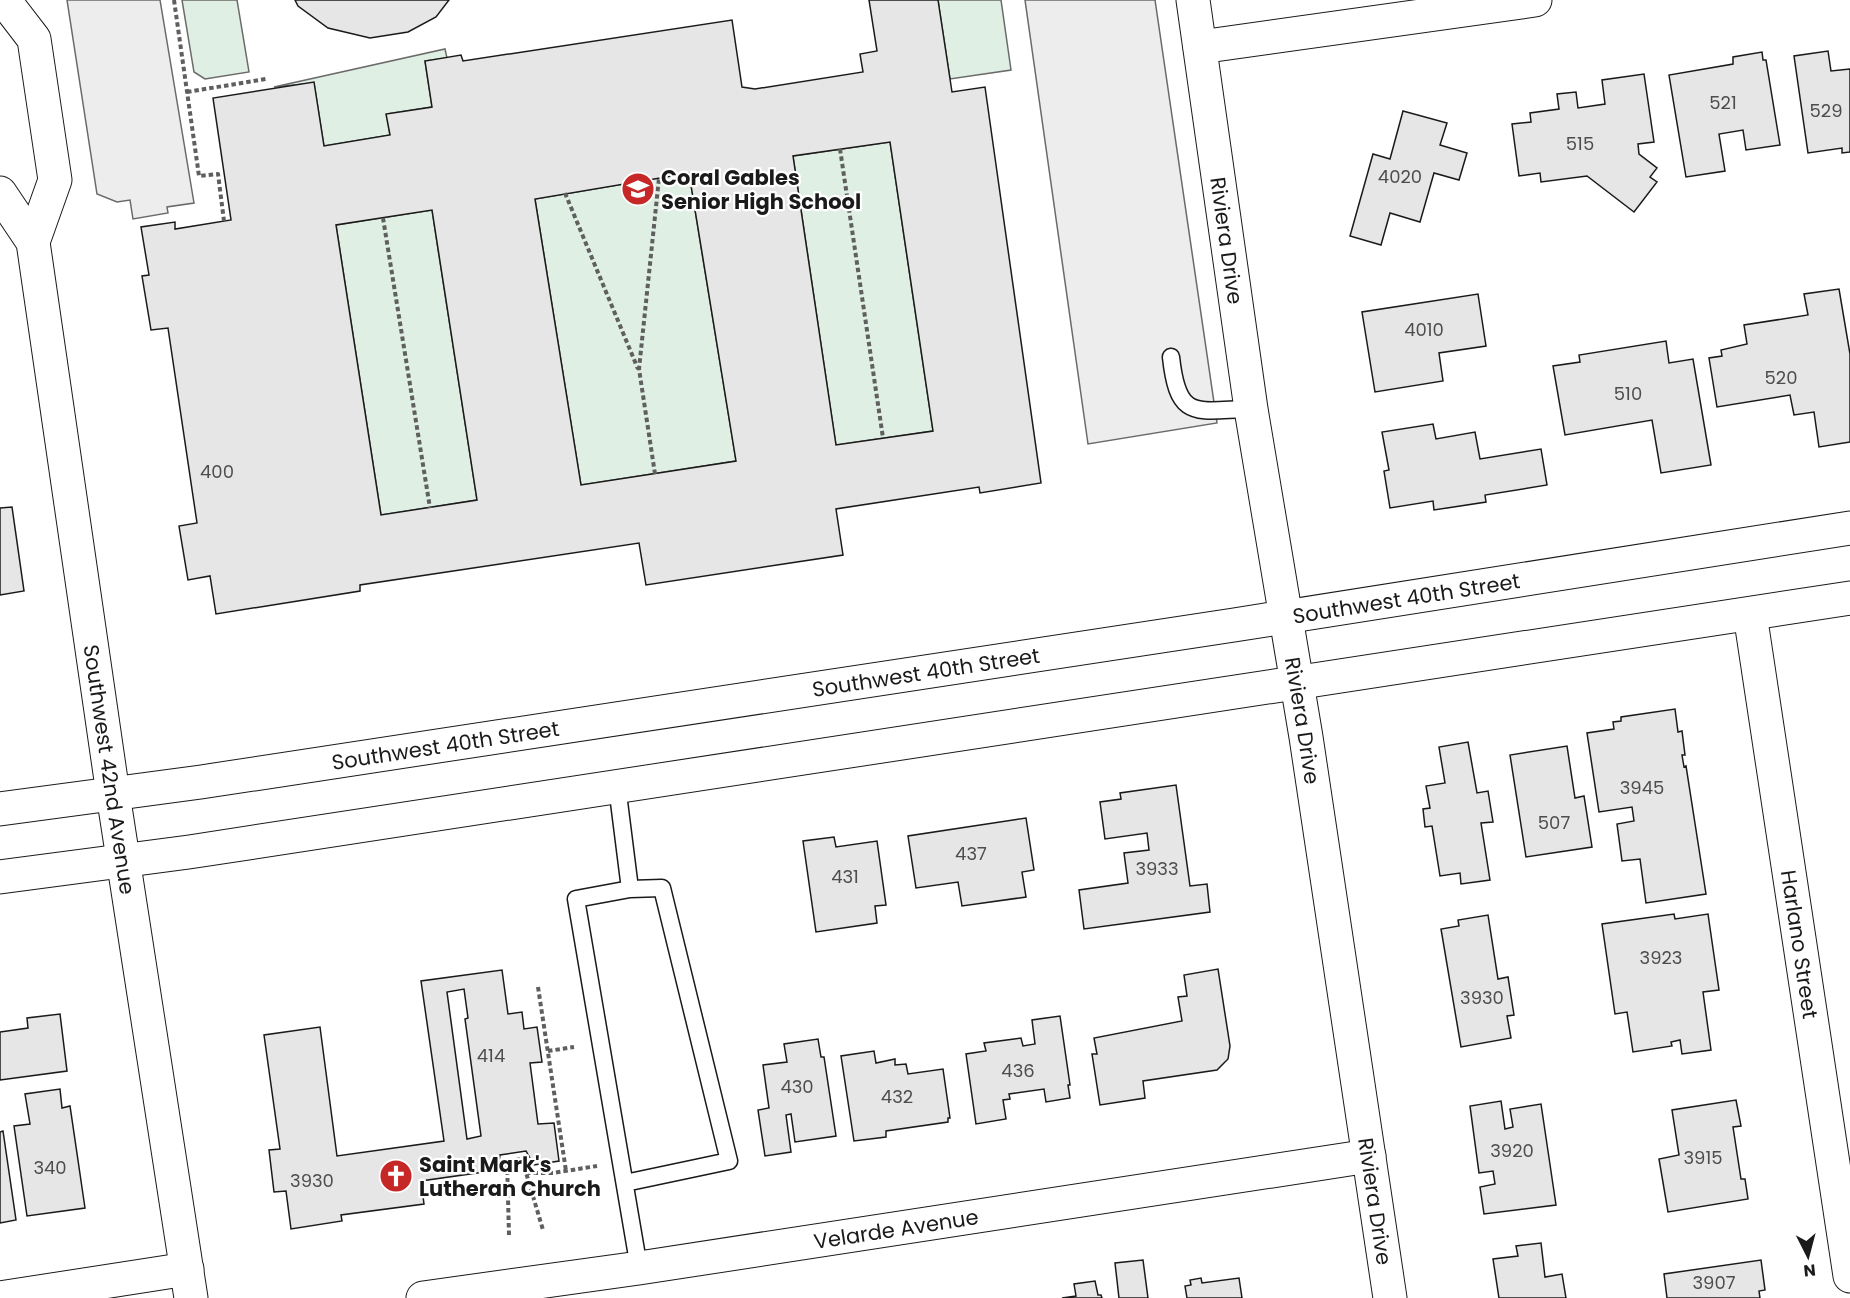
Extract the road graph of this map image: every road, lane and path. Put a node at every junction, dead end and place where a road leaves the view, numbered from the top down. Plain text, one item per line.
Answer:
1 (4, 0) edge
2 (174, 0) edge
3 (1193, 0) edge
4 (1535, 0) edge
5 (1200, 48) junction
6 (266, 79) dead end
7 (187, 92) junction
8 (840, 149) dead end
9 (659, 178) dead end
10 (0, 193) edge
11 (565, 193) dead end
12 (382, 218) dead end
13 (225, 221) dead end
14 (33, 242) junction
15 (1171, 357) dead end
16 (639, 369) junction
17 (1251, 409) junction
18 (883, 438) dead end
19 (655, 474) dead end
20 (430, 508) dead end
21 (1850, 528) edge
22 (1850, 598) edge
23 (1750, 614) junction
24 (1285, 617) junction
25 (1296, 682) junction
26 (617, 786) junction
27 (113, 794) junction
28 (0, 809) edge
29 (125, 861) junction
30 (0, 877) edge
31 (630, 890) junction
32 (538, 987) dead end
33 (581, 1046) dead end
34 (548, 1051) junction
35 (1369, 1156) junction
36 (598, 1165) dead end
37 (566, 1171) junction
38 (526, 1173) junction
39 (625, 1183) junction
40 (543, 1230) dead end
41 (509, 1235) dead end
42 (639, 1268) junction
43 (1850, 1276) edge
44 (189, 1283) edge
45 (0, 1298) edge
46 (423, 1298) edge
47 (1389, 1298) edge

1 - 14 main road, Southwest 42nd Avenue
2 - 7 path
3 - 5 main road, Riviera Drive
4 - 5 main road
5 - 17 main road, Riviera Drive
6 - 7 path
7 - 13 path
8 - 18 path
9 - 16 path
10 - 14 main road, Southwest 42nd Avenue
11 - 16 path
12 - 20 path
14 - 27 main road, Southwest 42nd Avenue
15 - 17 lane
16 - 19 path
17 - 24 main road, Riviera Drive
21 - 24 main road, Southwest 40th Street
22 - 23 main road
23 - 25 main road
23 - 43 main road, Harlano Street
24 - 25 main road, Riviera Drive
24 - 27 main road, Southwest 40th Street
25 - 26 main road
25 - 35 main road, Riviera Drive
26 - 29 main road
26 - 31 lane
27 - 28 main road, Southwest 40th Street
27 - 29 main road, Southwest 42nd Avenue
29 - 30 main road
29 - 44 main road, Southwest 42nd Avenue
31 - 39 lane
31 - 39 lane
32 - 34 path
33 - 34 path
34 - 37 path
35 - 42 main road, Velarde Avenue
35 - 47 main road, Riviera Drive
36 - 37 path
37 - 38 path
38 - 40 path
38 - 41 path
39 - 42 lane
42 - 46 main road, Velarde Avenue
44 - 45 main road

